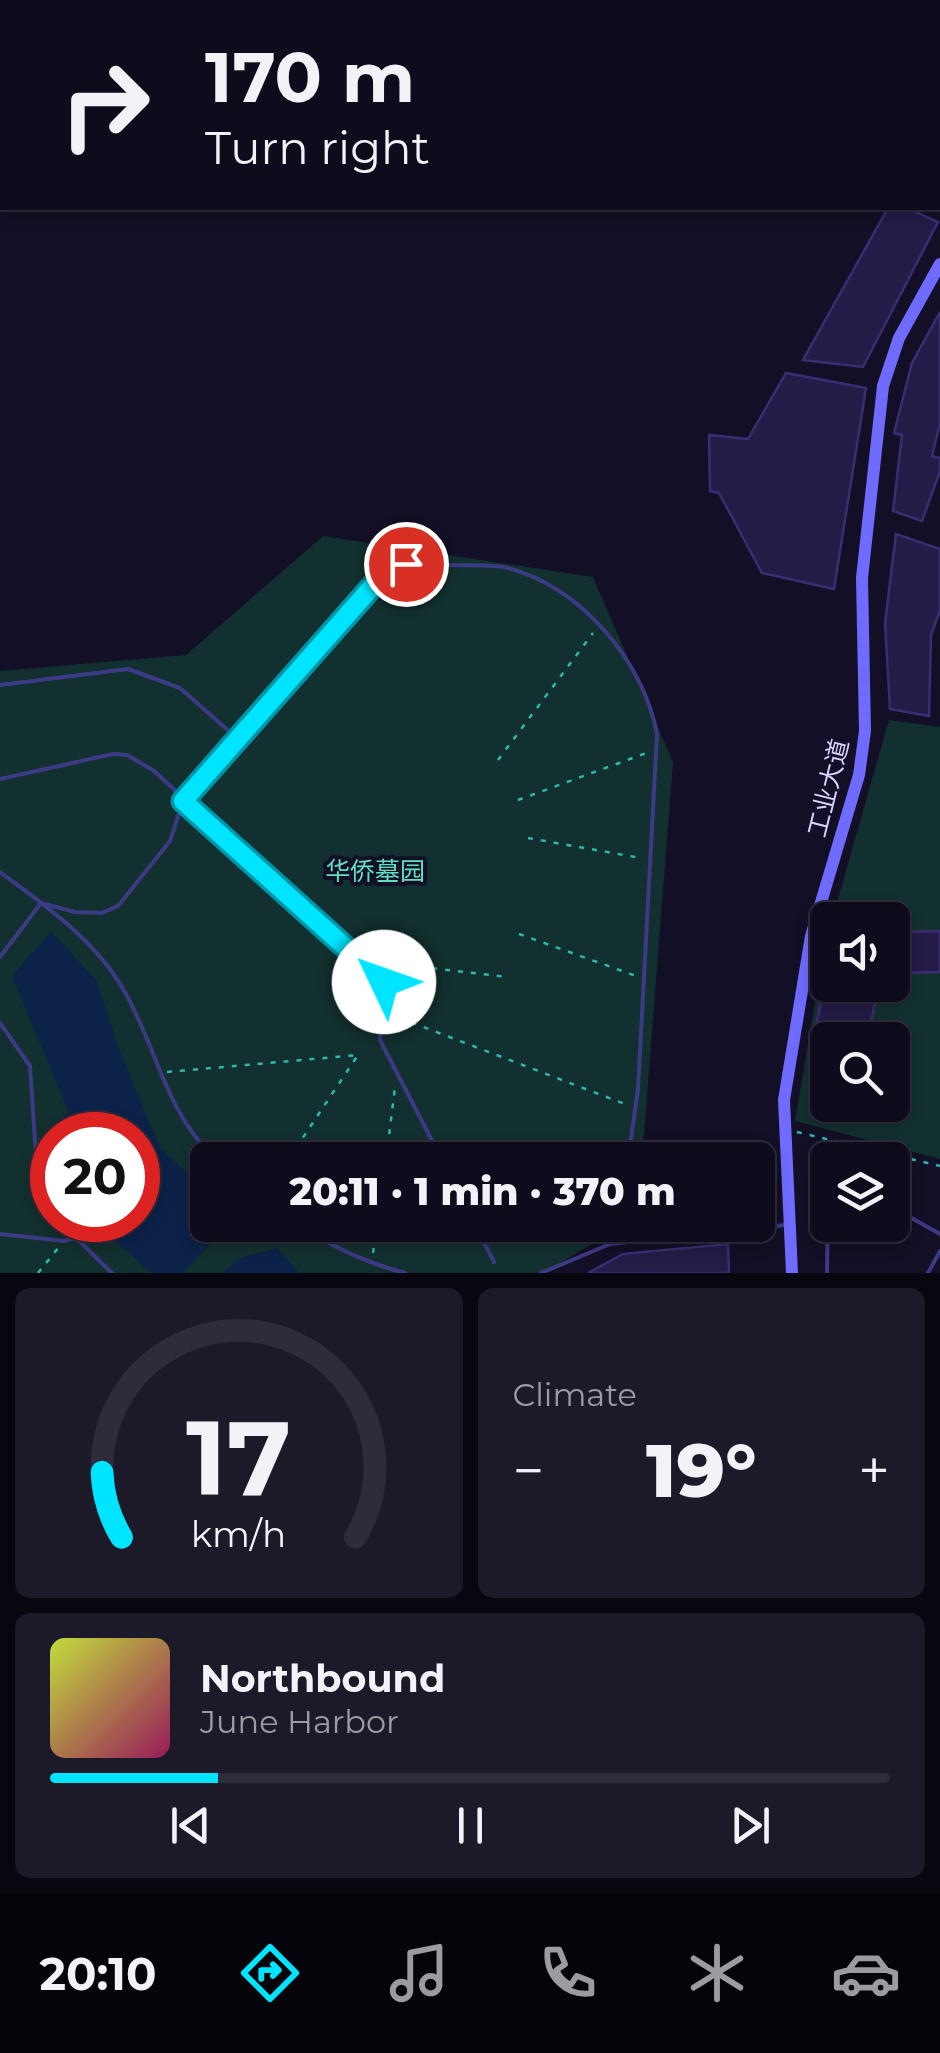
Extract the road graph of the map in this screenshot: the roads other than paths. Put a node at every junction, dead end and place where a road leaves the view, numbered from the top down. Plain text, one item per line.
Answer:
1 (940, 264) edge
2 (0, 684) edge
3 (240, 740) junction
4 (0, 780) edge
5 (183, 801) junction
6 (0, 872) edge
7 (41, 903) junction
8 (0, 957) edge
9 (0, 1023) edge
10 (33, 1112) edge
11 (201, 1142) edge
12 (433, 1142) edge
13 (631, 1142) edge
14 (910, 1217) edge
15 (790, 1224) junction
16 (0, 1234) edge
17 (940, 1234) edge
18 (30, 1237) edge
19 (80, 1242) edge
20 (325, 1242) edge
21 (484, 1242) edge
22 (827, 1242) edge
23 (610, 1244) joint
24 (940, 1251) edge
25 (494, 1262) dead end
26 (112, 1273) edge
27 (405, 1273) edge
28 (541, 1273) edge
29 (792, 1273) edge
30 (827, 1273) edge
31 (928, 1273) edge

1 - 15 street, 工业大道
2 - 3 lane
3 - 5 lane
3 - 13 lane
4 - 5 lane
5 - 7 lane
5 - 12 lane
6 - 7 lane
7 - 8 lane
7 - 11 lane
9 - 10 lane
14 - 17 lane
15 - 23 lane
15 - 29 street, 工业大道
16 - 18 lane
19 - 26 lane
20 - 27 lane
21 - 25 lane
22 - 30 lane
23 - 28 lane
24 - 31 lane

